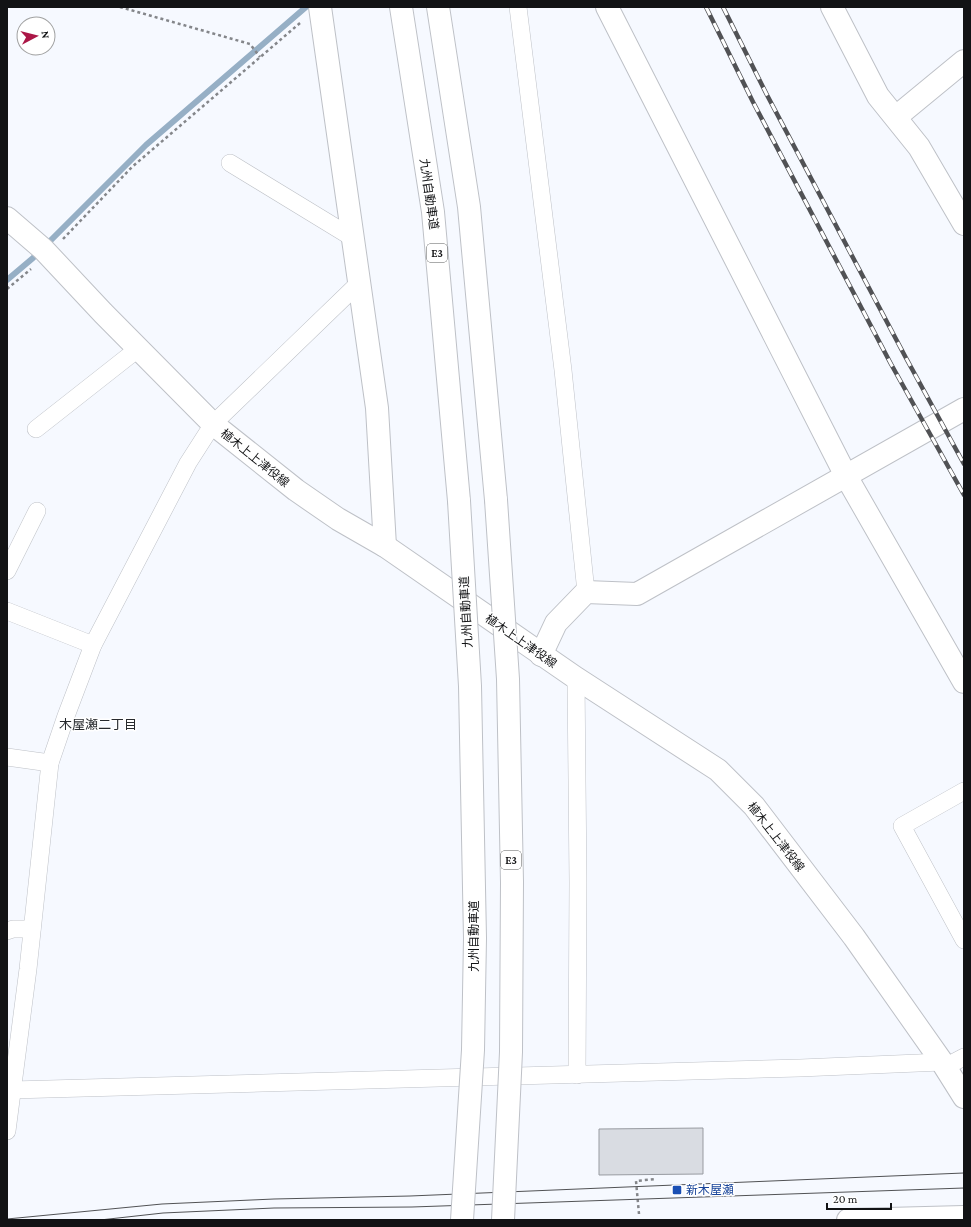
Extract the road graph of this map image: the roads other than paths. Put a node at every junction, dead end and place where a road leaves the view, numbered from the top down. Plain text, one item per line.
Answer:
1 (401, 7) edge
2 (438, 7) edge
3 (518, 7) edge
4 (607, 7) edge
5 (832, 7) edge
6 (325, 11) edge
7 (964, 61) edge
8 (896, 117) junction
9 (230, 163) dead end
10 (7, 218) edge
11 (964, 224) edge
12 (353, 238) junction
13 (359, 283) junction
14 (139, 348) junction
15 (964, 410) edge
16 (213, 424) junction
17 (36, 428) dead end
18 (846, 476) junction
19 (37, 511) dead end
20 (385, 546) junction
21 (7, 571) edge
22 (586, 592) junction
23 (7, 611) edge
24 (93, 645) junction
25 (541, 655) junction
26 (576, 678) junction
27 (964, 682) edge
28 (7, 757) edge
29 (50, 763) junction
30 (964, 791) edge
31 (32, 929) junction
32 (7, 931) edge
33 (964, 940) edge
34 (964, 1057) edge
35 (943, 1065) junction
36 (577, 1075) junction
37 (12, 1090) junction
38 (964, 1097) edge
39 (7, 1131) edge
40 (964, 1217) edge
41 (462, 1220) edge
42 (503, 1220) edge
43 (848, 1220) edge

1 - 41 main road, 九州自動車道 / E3, bridge
2 - 42 main road, E3, bridge
3 - 22 street
4 - 18 main road
5 - 8 main road
6 - 12 main road
7 - 8 main road
8 - 11 main road
9 - 12 street
10 - 14 main road, 植木上上津役線
12 - 13 main road
13 - 16 street
13 - 20 main road
14 - 16 main road, 植木上上津役線
14 - 17 street
15 - 18 main road
16 - 20 main road, 植木上上津役線
16 - 24 street
18 - 22 main road
18 - 27 main road
19 - 21 street
20 - 25 main road, 植木上上津役線
22 - 25 main road
23 - 24 street
24 - 29 street
25 - 26 main road, 植木上上津役線
26 - 35 main road, 植木上上津役線
26 - 36 street
28 - 29 street
29 - 31 street
30 - 33 street
31 - 32 street
31 - 37 street
34 - 35 street
35 - 36 street
35 - 38 main road, 植木上上津役線
36 - 37 street
37 - 39 street
40 - 43 main road

